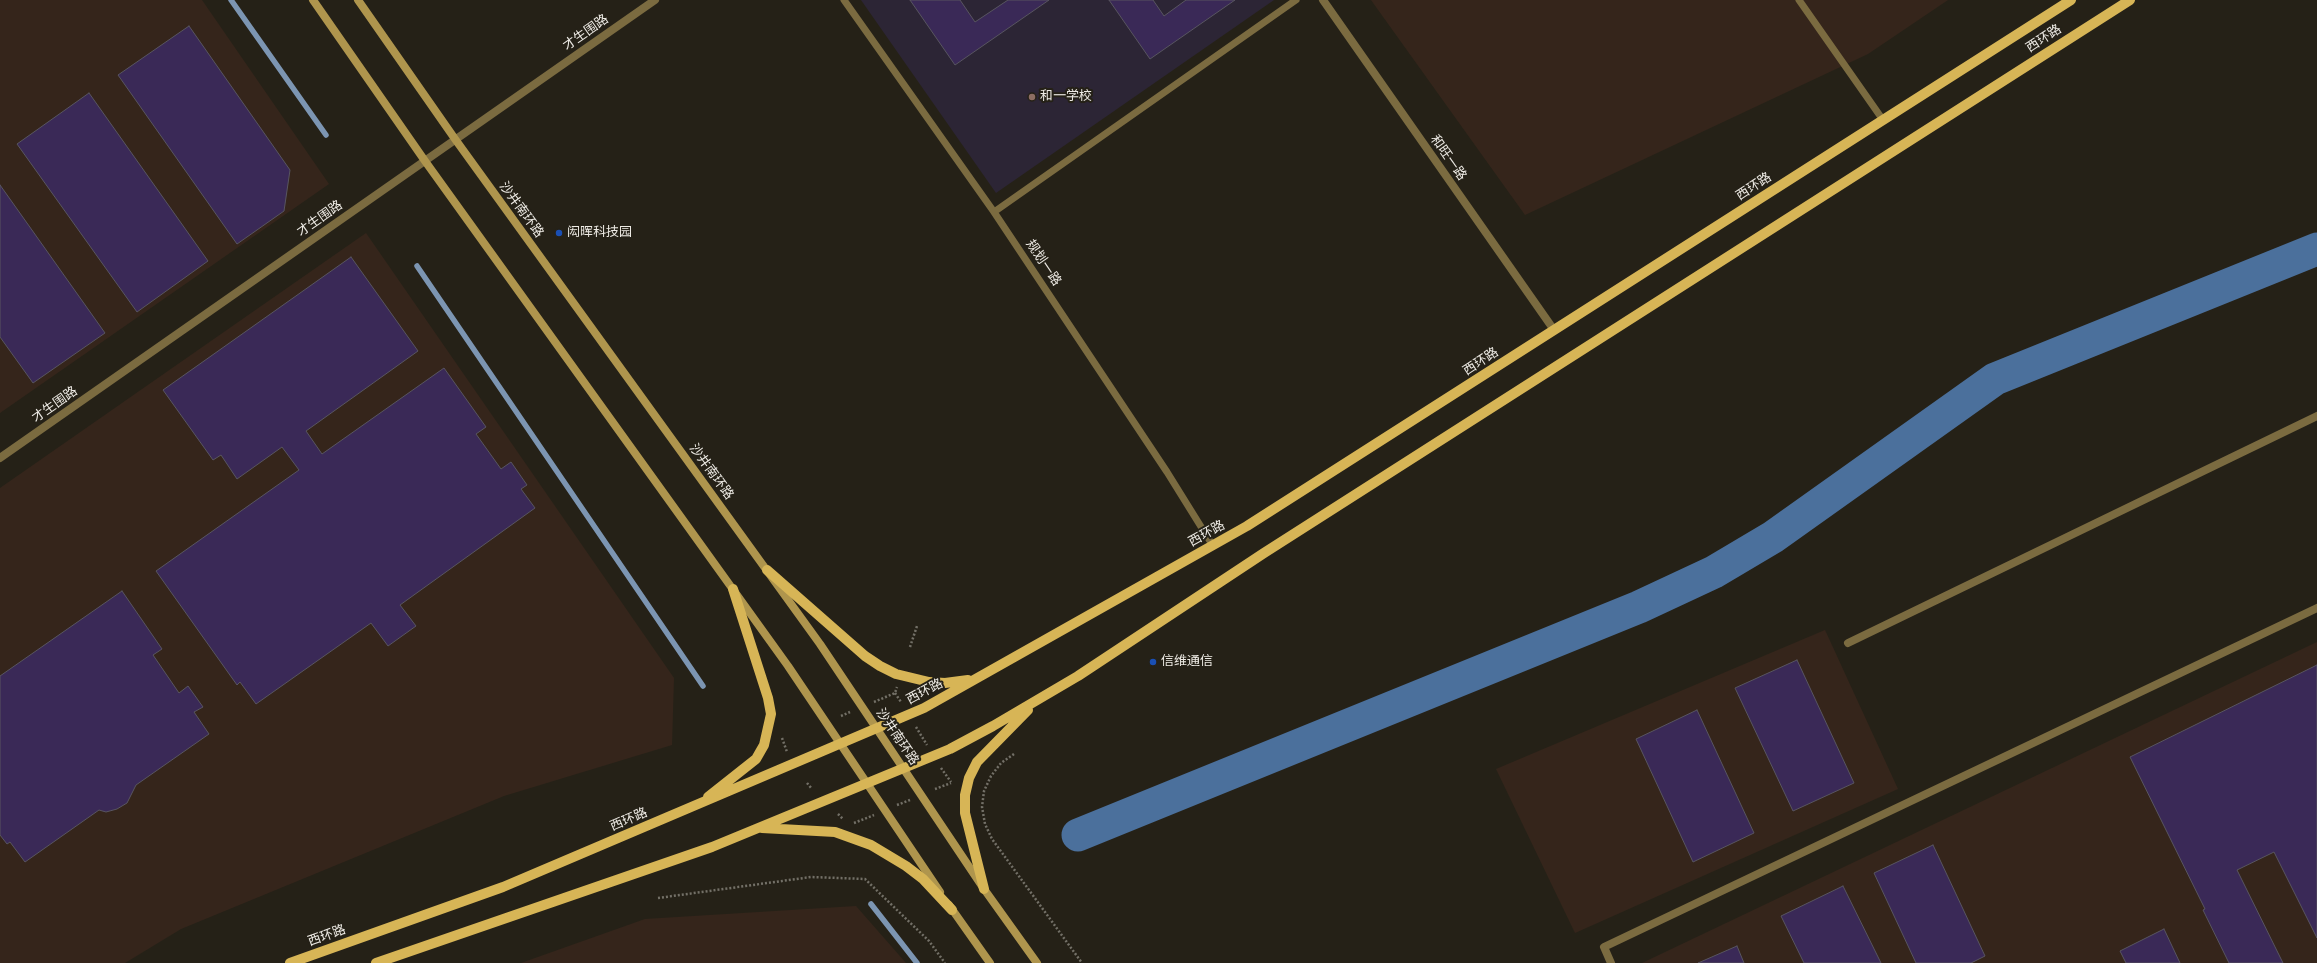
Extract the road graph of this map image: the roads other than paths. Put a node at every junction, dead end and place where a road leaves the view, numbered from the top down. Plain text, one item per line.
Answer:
1 (313, 0) edge
2 (358, 0) edge
3 (655, 0) edge
4 (844, 0) edge
5 (1296, 0) edge
6 (1323, 0) edge
7 (1799, 0) edge
8 (2071, 0) edge
9 (2130, 0) edge
10 (1883, 120) junction
11 (455, 140) junction
12 (425, 161) junction
13 (994, 212) junction
14 (1554, 330) junction
15 (2317, 416) edge
16 (0, 458) edge
17 (1213, 546) junction
18 (767, 570) junction
19 (733, 589) junction
20 (2317, 608) edge
21 (1848, 643) dead end
22 (976, 679) junction
23 (1036, 702) junction
24 (877, 729) junction
25 (841, 745) junction
26 (903, 768) junction
27 (867, 783) junction
28 (695, 807) junction
29 (758, 828) junction
30 (984, 889) junction
31 (952, 910) junction
32 (290, 963) edge
33 (376, 963) edge
34 (990, 963) edge
35 (1038, 963) edge
36 (1611, 963) edge

1 - 12 main road
2 - 11 main road, 沙井南环路
3 - 11 street, 才生围路
4 - 13 lane, 规划一路
5 - 13 lane
6 - 14 street, 和旺一路
7 - 10 lane
8 - 10 main road, 西环路
9 - 23 main road, 西环路
10 - 14 main road, 西环路
11 - 12 street, 才生围路
11 - 18 main road, 沙井南环路
12 - 16 street, 才生围路
12 - 19 main road
13 - 17 lane, 规划一路
14 - 17 main road, 西环路
15 - 21 street
17 - 22 main road, 西环路
18 - 22 main road
18 - 24 main road, 沙井南环路
19 - 25 main road
19 - 28 main road
20 - 36 street
22 - 24 main road, 西环路
23 - 26 main road, 西环路
23 - 30 main road
24 - 25 main road, 西环路
24 - 26 main road, 沙井南环路
25 - 27 main road
25 - 28 main road, 西环路
26 - 27 main road, 西环路
26 - 30 main road, 沙井南环路
27 - 29 main road, 西环路
27 - 31 main road
28 - 32 main road, 西环路
29 - 31 main road
29 - 33 main road, 西环路
30 - 35 main road, 沙井南环路
31 - 34 main road

